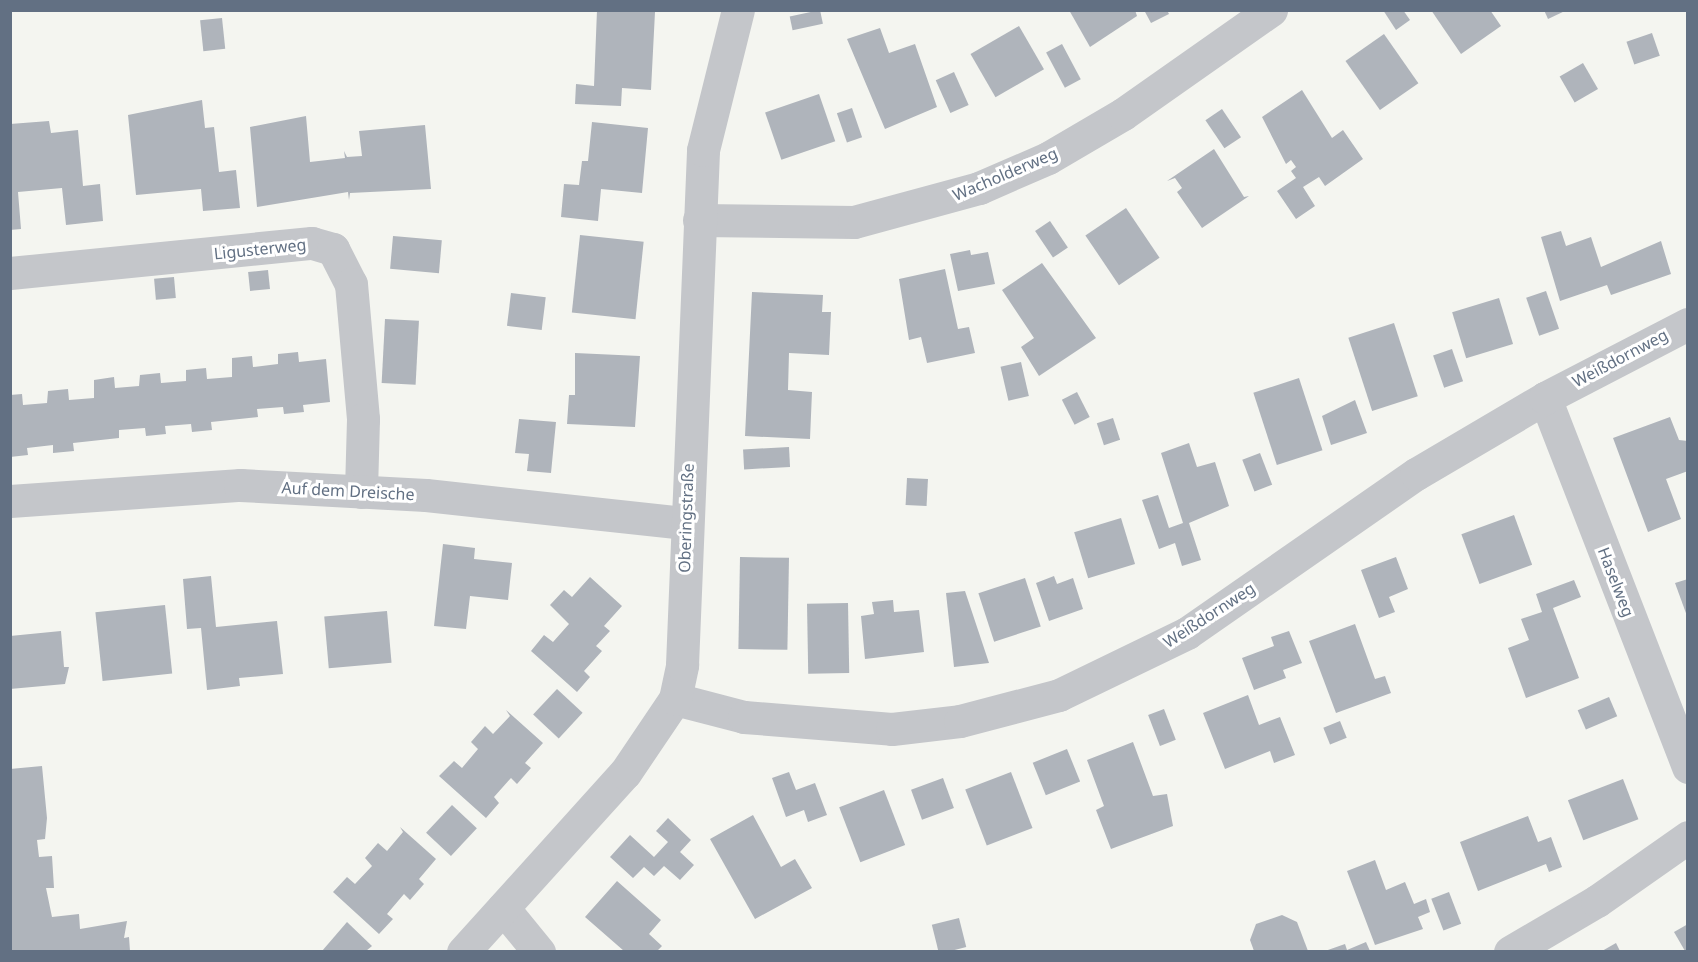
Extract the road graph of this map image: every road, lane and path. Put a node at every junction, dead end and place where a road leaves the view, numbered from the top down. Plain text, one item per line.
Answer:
1 (738, 10) edge
2 (1271, 10) edge
3 (699, 220) junction
4 (10, 273) edge
5 (1688, 324) edge
6 (1545, 398) junction
7 (361, 492) junction
8 (10, 501) edge
9 (685, 523) junction
10 (675, 699) junction
11 (1688, 767) edge
12 (1688, 837) edge
13 (503, 908) junction
14 (463, 951) edge
15 (539, 951) edge
16 (1510, 951) edge

1 - 3 street, Oberingstraße
2 - 3 street, Wacholderweg
3 - 9 street, Oberingstraße
4 - 7 street, Ligusterweg
5 - 6 street, Weißdornweg
6 - 10 street, Weißdornweg
6 - 11 street, Haselweg
7 - 8 street, Auf dem Dreische
7 - 9 street, Auf dem Dreische
9 - 10 street, Oberingstraße
10 - 13 street, Oberingstraße
12 - 16 street
13 - 14 street, Oberingstraße
13 - 15 street

